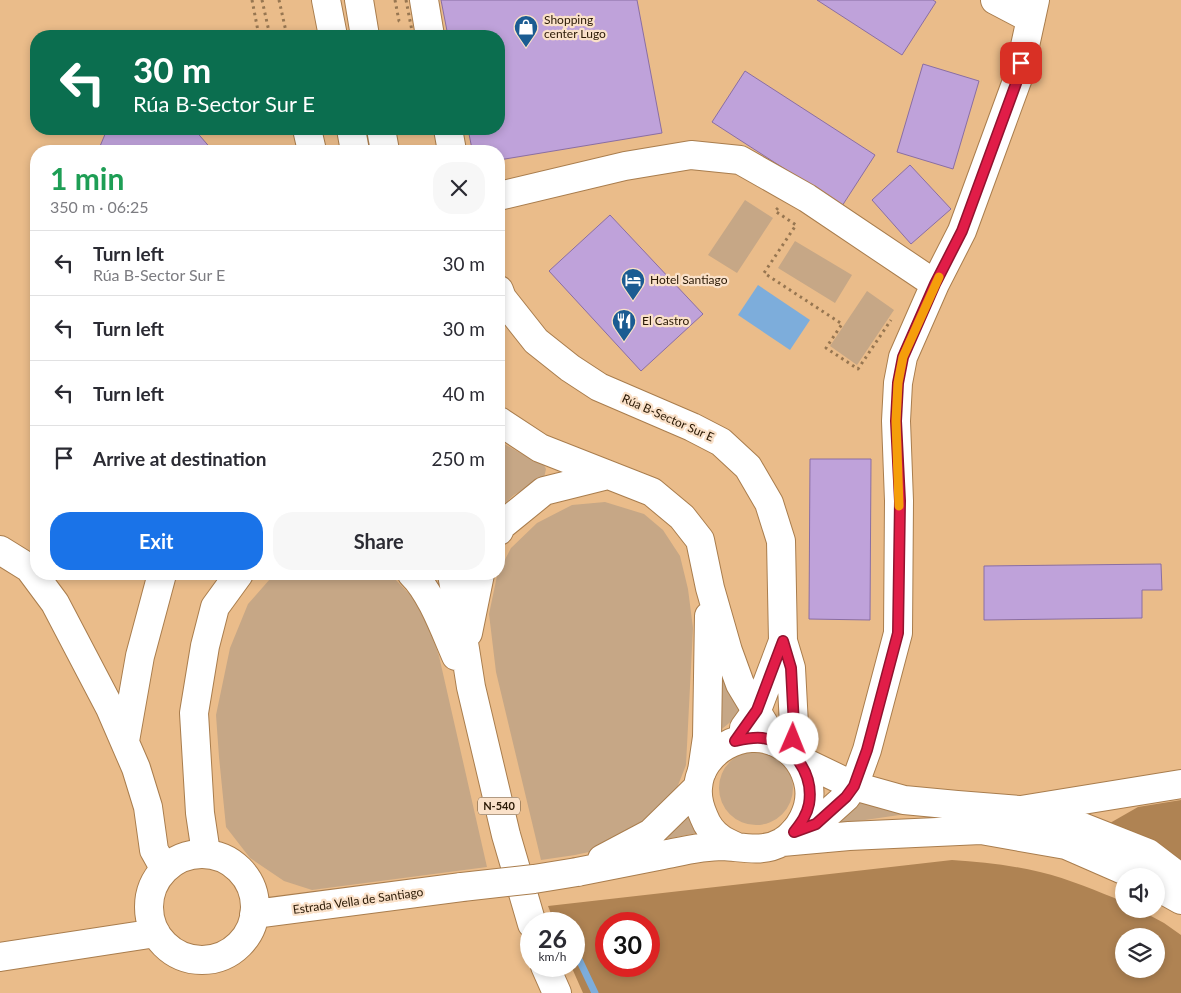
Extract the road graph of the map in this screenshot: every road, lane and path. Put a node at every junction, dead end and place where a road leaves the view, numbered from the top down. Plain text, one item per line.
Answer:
1 (252, 0) edge
2 (262, 0) edge
3 (279, 0) edge
4 (326, 0) edge
5 (359, 0) edge
6 (406, 0) edge
7 (424, 0) edge
8 (995, 0) edge
9 (1033, 10) edge
10 (258, 30) edge
11 (269, 30) edge
12 (286, 30) edge
13 (332, 30) edge
14 (364, 30) edge
15 (412, 30) edge
16 (429, 30) edge
17 (790, 189) junction
18 (505, 194) edge
19 (935, 284) junction
20 (505, 302) edge
21 (891, 320) dead end
22 (505, 425) edge
23 (608, 475) junction
24 (505, 523) edge
25 (0, 550) edge
26 (30, 569) edge
27 (38, 580) edge
28 (160, 580) edge
29 (235, 580) edge
30 (418, 580) edge
31 (453, 580) edge
32 (479, 580) edge
33 (710, 588) junction
34 (783, 641) junction
35 (465, 649) junction
36 (470, 687) junction
37 (757, 710) junction
38 (125, 741) junction
39 (735, 741) junction
40 (867, 750) junction
41 (788, 751) junction
42 (828, 773) junction
43 (700, 779) junction
44 (1181, 784) edge
45 (854, 786) junction
46 (1019, 810) junction
47 (849, 836) junction
48 (788, 837) junction
49 (737, 847) junction
50 (206, 853) junction
51 (164, 868) junction
52 (1119, 868) edge
53 (577, 872) junction
54 (1181, 878) edge
55 (1165, 891) edge
56 (1181, 900) edge
57 (528, 912) edge
58 (254, 914) junction
59 (156, 933) junction
60 (0, 957) edge
61 (550, 977) edge
62 (557, 993) edge

1 - 10 path
2 - 11 path
3 - 12 path
4 - 13 main road
5 - 14 main road
6 - 15 path, bridge
7 - 16 main road
8 - 9 main road
9 - 19 main road
17 - 18 main road
17 - 19 main road
17 - 21 path
19 - 40 main road
20 - 34 main road, Rúa B-Sector Sur E
22 - 23 main road
23 - 24 main road
23 - 33 main road
25 - 26 main road
27 - 38 main road
28 - 38 main road
29 - 50 main road
30 - 36 main road
31 - 35 main road, N-540
32 - 35 main road
33 - 37 main road
33 - 43 main road
34 - 37 main road, Rúa B-Sector Sur E
34 - 41 main road, Rúa B-Sector Sur E
35 - 36 main road, N-540
36 - 57 main road, N-540
37 - 39 main road, Rúa B-Sector Sur E
37 - 41 main road
38 - 51 main road
39 - 41 main road
39 - 43 main road
40 - 42 main road
40 - 45 main road
41 - 42 main road
41 - 48 main road
42 - 45 main road
43 - 49 main road
43 - 53 main road
44 - 46 main road
45 - 46 main road
45 - 48 main road
46 - 47 main road
46 - 54 main road
47 - 48 main road
47 - 52 main road
48 - 49 main road
49 - 53 main road, Estrada Vella de Santiago
50 - 51 main road
50 - 58 main road
51 - 59 main road
53 - 58 main road, Estrada Vella de Santiago, bridge
55 - 56 main road
58 - 59 main road
59 - 60 main road
61 - 62 main road

